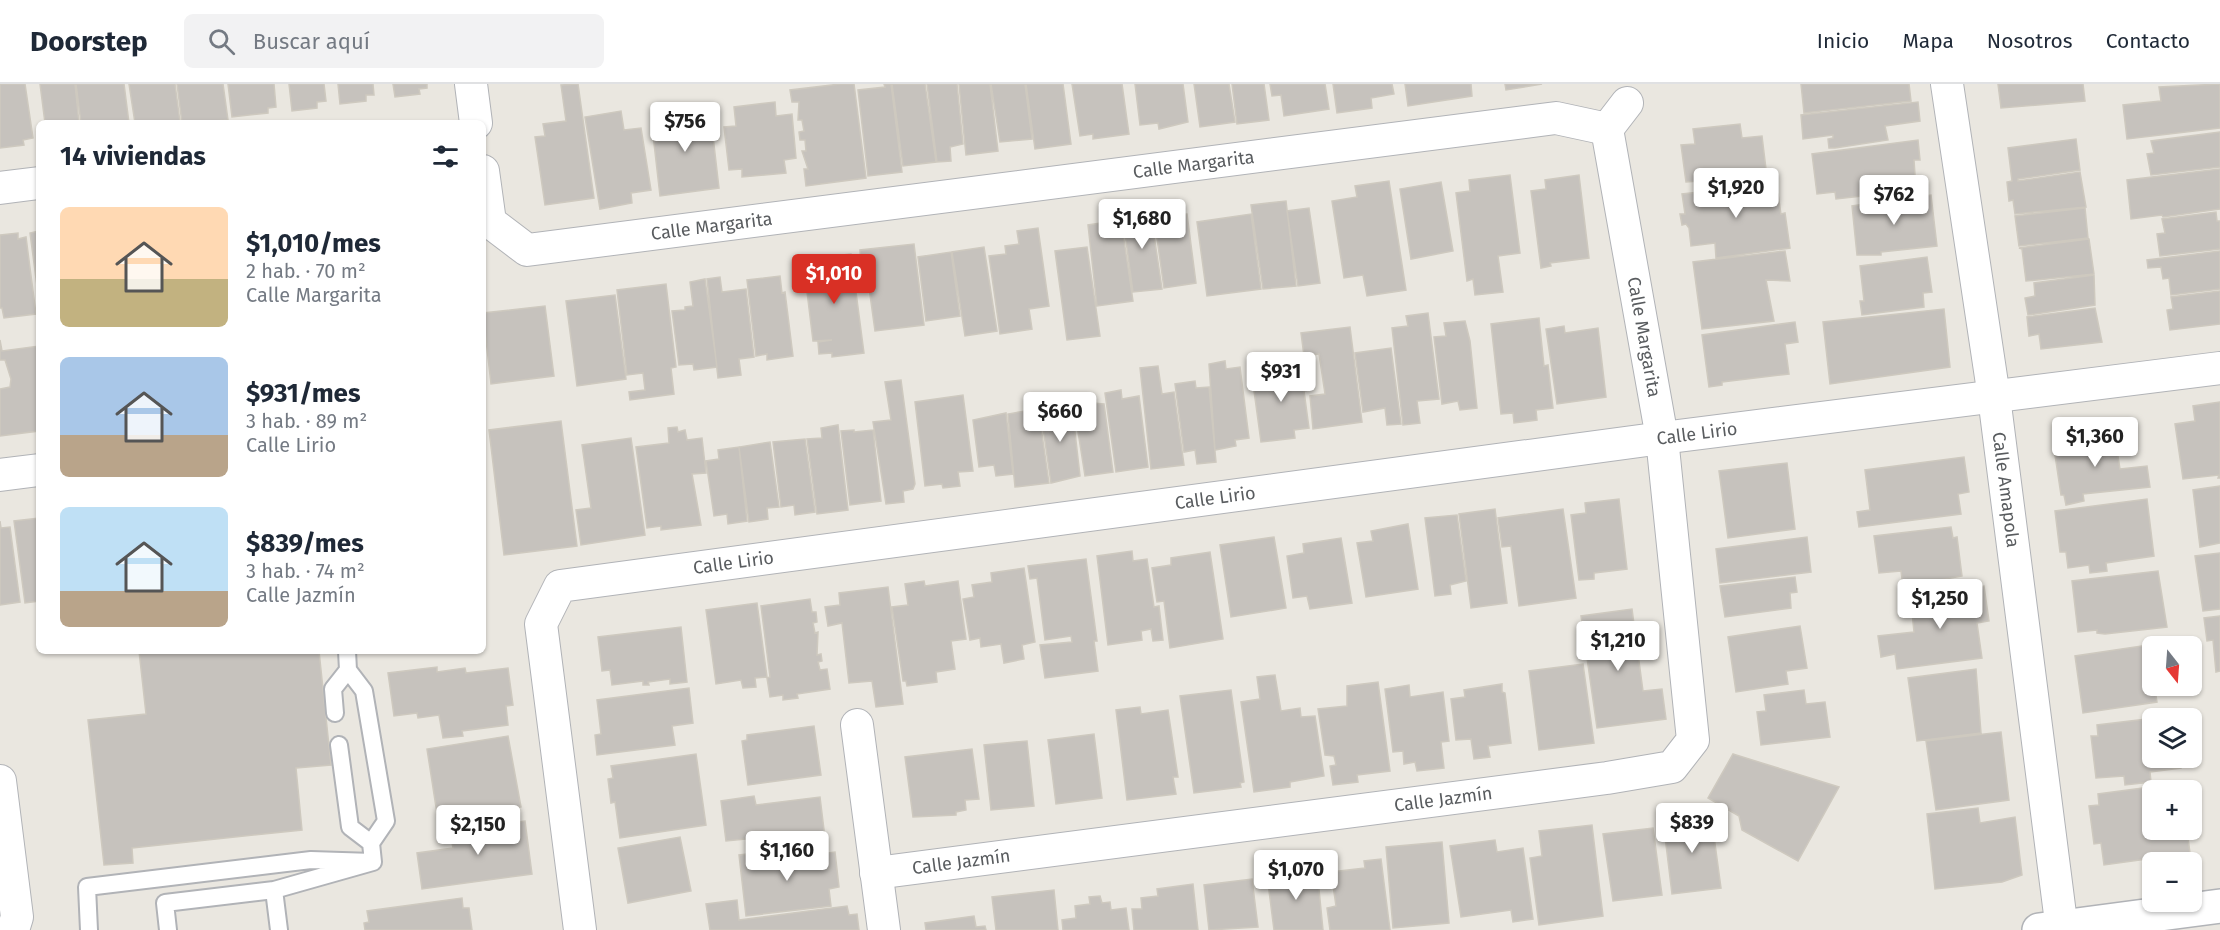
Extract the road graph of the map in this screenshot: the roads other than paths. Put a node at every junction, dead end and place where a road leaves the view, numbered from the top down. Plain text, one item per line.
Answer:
1 (471, 84) edge
2 (1947, 84) edge
3 (1627, 103) dead end
4 (476, 120) edge
5 (1607, 129) junction
6 (36, 183) edge
7 (0, 188) edge
8 (486, 193) edge
9 (2220, 368) edge
10 (1994, 397) junction
11 (1662, 438) junction
12 (36, 470) edge
13 (0, 475) edge
14 (346, 654) edge
15 (348, 670) junction
16 (335, 713) dead end
17 (857, 725) dead end
18 (339, 745) dead end
19 (0, 781) edge
20 (371, 843) junction
21 (373, 862) junction
22 (876, 873) junction
23 (274, 890) junction
24 (2220, 906) edge
25 (2054, 929) edge
26 (13, 930) edge
27 (89, 930) edge
28 (168, 930) edge
29 (279, 930) edge
30 (580, 930) edge
31 (884, 930) edge

1 - 4 street
2 - 10 street, Calle Amapola
3 - 5 street
5 - 8 street, Calle Margarita
5 - 11 street, Calle Margarita
6 - 7 street
9 - 10 street, Calle Lirio
10 - 11 street, Calle Lirio
10 - 25 street, Calle Amapola
11 - 22 street, Calle Jazmín
11 - 30 street, Calle Lirio
12 - 13 street
14 - 15 lane
15 - 16 lane
15 - 20 lane
17 - 22 street
18 - 20 lane
19 - 26 street
20 - 21 lane
21 - 23 lane
21 - 27 lane
22 - 31 street
23 - 28 lane
23 - 29 lane
24 - 25 street

